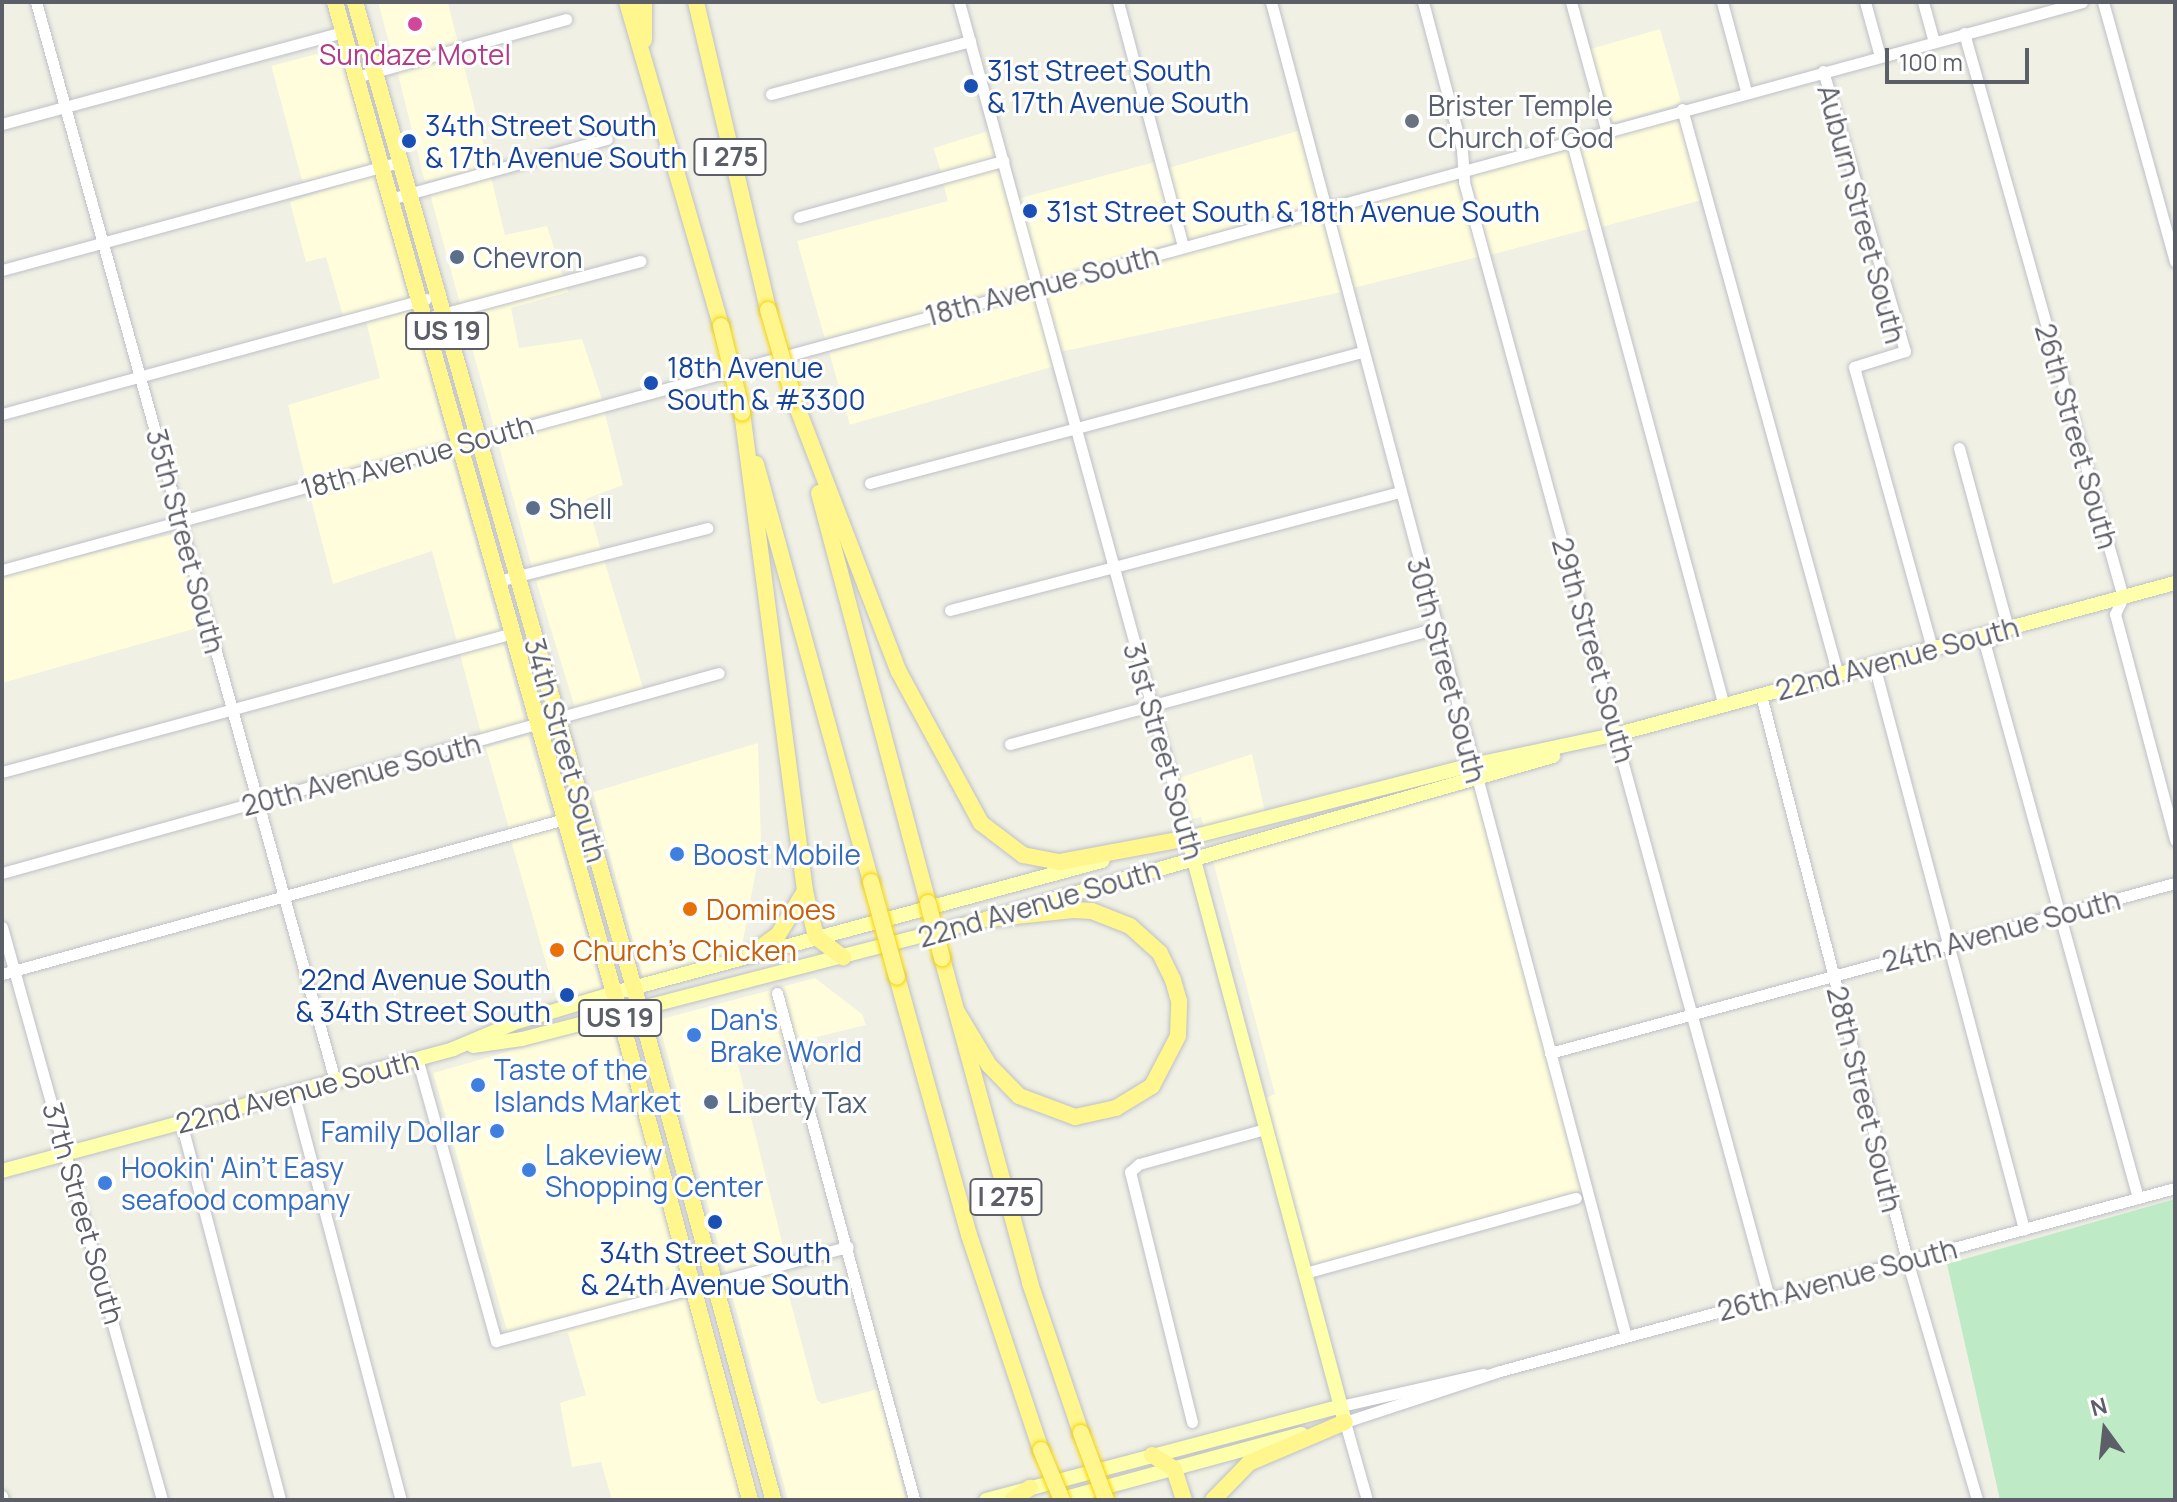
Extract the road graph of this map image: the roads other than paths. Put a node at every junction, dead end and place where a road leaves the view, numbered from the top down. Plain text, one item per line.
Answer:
1 (36, 2) edge
2 (335, 2) edge
3 (355, 2) edge
4 (627, 2) edge
5 (644, 2) edge
6 (696, 2) edge
7 (975, 2) edge
8 (1118, 2) edge
9 (1271, 2) edge
10 (1423, 2) edge
11 (1571, 2) edge
12 (1722, 2) edge
13 (1865, 2) edge
14 (1923, 2) edge
15 (2082, 2) edge
16 (2103, 2) edge
17 (960, 4) edge
18 (2041, 7) edge
19 (566, 19) dead end
20 (343, 32) junction
21 (1964, 33) junction
22 (970, 41) junction
23 (1934, 42) junction
24 (1880, 56) junction
25 (645, 66) junction
26 (1823, 71) junction
27 (374, 72) junction
28 (356, 77) junction
29 (1746, 91) junction
30 (771, 94) dead end
31 (66, 107) junction
32 (1682, 109) junction
33 (2, 124) edge
34 (1606, 129) junction
35 (607, 139) dead end
36 (1571, 139) junction
37 (1003, 161) junction
38 (400, 162) junction
39 (381, 167) junction
40 (1465, 167) junction
41 (408, 194) junction
42 (390, 199) junction
43 (1328, 206) junction
44 (799, 217) dead end
45 (103, 242) junction
46 (1183, 246) junction
47 (640, 261) dead end
48 (2175, 261) edge
49 (2, 270) edge
50 (1037, 287) junction
51 (437, 296) junction
52 (419, 301) junction
53 (442, 315) junction
54 (424, 319) junction
55 (1362, 352) junction
56 (140, 376) junction
57 (794, 399) junction
58 (742, 412) junction
59 (2, 414) edge
60 (1075, 425) junction
61 (478, 439) junction
62 (459, 444) junction
63 (1959, 448) dead end
64 (870, 483) dead end
65 (1399, 492) junction
66 (180, 522) junction
67 (707, 528) dead end
68 (1113, 566) junction
69 (2, 570) edge
70 (517, 577) junction
71 (498, 581) junction
72 (2175, 583) edge
73 (2123, 597) junction
74 (950, 610) dead end
75 (1436, 628) junction
76 (2008, 628) junction
77 (513, 633) junction
78 (1932, 649) junction
79 (1874, 665) junction
80 (719, 673) dead end
81 (1838, 675) junction
82 (1761, 695) junction
83 (1150, 703) junction
84 (1724, 706) junction
85 (232, 709) junction
86 (557, 717) junction
87 (539, 726) junction
88 (1618, 734) junction
89 (1010, 744) dead end
90 (1473, 765) junction
91 (2, 772) edge
92 (1477, 781) junction
93 (257, 801) junction
94 (583, 814) junction
95 (565, 819) junction
96 (1188, 838) junction
97 (2175, 840) edge
98 (1194, 860) junction
99 (2, 873) edge
100 (2175, 883) edge
101 (805, 891) junction
102 (284, 897) junction
103 (2059, 915) junction
104 (987, 919) junction
105 (2, 927) edge
106 (816, 937) junction
107 (1948, 945) junction
108 (749, 956) junction
109 (843, 957) junction
110 (8, 972) edge
111 (1833, 976) junction
112 (634, 987) junction
113 (614, 993) junction
114 (777, 993) dead end
115 (640, 1010) junction
116 (957, 1012) junction
117 (619, 1015) junction
118 (1693, 1015) junction
119 (453, 1049) junction
120 (1550, 1053) junction
121 (417, 1058) junction
122 (335, 1081) junction
123 (293, 1092) junction
124 (181, 1122) junction
125 (1265, 1129) junction
126 (66, 1154) junction
127 (2, 1171) edge
128 (2175, 1188) edge
129 (1576, 1198) dead end
130 (2138, 1198) junction
131 (2024, 1229) junction
132 (848, 1247) junction
133 (1907, 1260) junction
134 (1305, 1273) junction
135 (714, 1282) junction
136 (693, 1288) junction
137 (1769, 1298) junction
138 (1626, 1337) junction
139 (1500, 1371) junction
140 (1343, 1414) junction
141 (1192, 1422) dead end
142 (1152, 1455) junction
143 (1174, 1469) junction
144 (1030, 1488) junction
145 (914, 1499) edge
146 (162, 1500) edge
147 (280, 1500) edge
148 (401, 1500) edge
149 (750, 1500) edge
150 (773, 1500) edge
151 (986, 1500) edge
152 (1012, 1500) edge
153 (1060, 1500) edge
154 (1106, 1500) edge
155 (1184, 1500) edge
156 (1213, 1500) edge
157 (1367, 1500) edge
158 (1977, 1500) edge

1 - 31 street, 35th Street South
2 - 20 highway, 34th Street South / US 19
3 - 27 highway, 34th Street South / US 19
4 - 25 highway, I 275
5 - 25 highway
6 - 57 highway, I 275, bridge
7 - 17 street
8 - 46 street
9 - 43 street, 30th Street South
10 - 40 street, 29th Street South
11 - 34 street
12 - 29 street
13 - 24 street
14 - 23 street
15 - 18 street, 18th Avenue South
16 - 48 street
17 - 22 street, 31st Street South
18 - 21 street, 18th Avenue South
19 - 27 street
20 - 28 highway, 34th Street South / US 19
20 - 31 street
21 - 23 street, 18th Avenue South
21 - 73 street, 26th Street South
22 - 30 street
22 - 37 street, 31st Street South
23 - 24 street, 18th Avenue South
24 - 26 street, 18th Avenue South
25 - 58 highway, I 275, bridge
26 - 29 street, 18th Avenue South
26 - 78 street, Auburn Street South
27 - 28 street
27 - 38 highway, 34th Street South / US 19
28 - 39 highway, 34th Street South / US 19
29 - 32 street, 18th Avenue South
31 - 33 street
31 - 45 street, 35th Street South
32 - 34 street, 18th Avenue South
32 - 81 street
34 - 36 street, 18th Avenue South
35 - 41 street
36 - 40 street, 18th Avenue South
36 - 84 street
37 - 44 street
37 - 50 street, 31st Street South
38 - 39 street
38 - 41 highway, 34th Street South / US 19
39 - 42 highway, 34th Street South / US 19
39 - 45 street
40 - 43 street, 18th Avenue South
40 - 88 street, 29th Street South
41 - 42 street
41 - 51 highway, 34th Street South / US 19
42 - 52 highway, 34th Street South / US 19
43 - 46 street, 18th Avenue South
43 - 55 street, 30th Street South
45 - 49 street
45 - 56 street, 35th Street South
46 - 50 street, 18th Avenue South
47 - 53 street
50 - 60 street, 31st Street South
50 - 61 street, 18th Avenue South
51 - 52 street
51 - 53 highway, 34th Street South / US 19
52 - 54 highway, 34th Street South / US 19
52 - 56 street
53 - 54 street
53 - 61 highway, 34th Street South / US 19
54 - 62 highway, 34th Street South / US 19
55 - 60 street
55 - 65 street, 30th Street South
56 - 59 street
56 - 66 street, 35th Street South
57 - 96 highway
57 - 116 highway, I 275, bridge
58 - 101 highway
58 - 153 highway, I 275, bridge
60 - 64 street
60 - 68 street, 31st Street South
61 - 62 street, 18th Avenue South
61 - 70 highway, 34th Street South / US 19
62 - 66 street, 18th Avenue South
62 - 71 highway, 34th Street South / US 19
63 - 76 street
65 - 68 street
65 - 75 street, 30th Street South
66 - 69 street, 18th Avenue South
66 - 85 street, 35th Street South
67 - 70 street
68 - 74 street
68 - 83 street, 31st Street South
70 - 71 street
70 - 86 highway, 34th Street South / US 19
71 - 77 highway, 34th Street South / US 19
72 - 73 main road, 22nd Avenue South
73 - 76 main road, 22nd Avenue South
73 - 97 street, 26th Street South
75 - 83 street
75 - 90 street, 30th Street South
76 - 78 main road, 22nd Avenue South
76 - 103 street
77 - 85 street
77 - 87 highway, 34th Street South / US 19
78 - 79 main road, 22nd Avenue South
79 - 81 main road, 22nd Avenue South
79 - 107 street
80 - 86 street, 20th Avenue South
81 - 82 main road, 22nd Avenue South
82 - 84 main road, 22nd Avenue South
82 - 111 street, 28th Street South
83 - 89 street
83 - 96 street, 31st Street South
84 - 88 main road, 22nd Avenue South
85 - 91 street
85 - 93 street, 35th Street South
86 - 87 street, 20th Avenue South
86 - 94 highway, 34th Street South / US 19
87 - 93 street, 20th Avenue South
87 - 95 highway, 34th Street South / US 19
88 - 90 main road, 22nd Avenue South
88 - 92 main road, 22nd Avenue South
88 - 118 street, 29th Street South
90 - 92 street, 30th Street South
90 - 96 main road, 22nd Avenue South
92 - 98 main road, 22nd Avenue South
92 - 120 street, 30th Street South
93 - 99 street, 20th Avenue South
93 - 102 street, 35th Street South
94 - 95 street
94 - 112 highway, 34th Street South / US 19
95 - 102 street
95 - 113 highway, 34th Street South / US 19
96 - 98 main road, 31st Street South
96 - 106 main road, 22nd Avenue South
98 - 104 main road, 22nd Avenue South
98 - 125 main road, 31st Street South
100 - 103 street, 24th Avenue South
101 - 106 highway
101 - 108 highway
102 - 110 street
102 - 122 street, 35th Street South
103 - 107 street, 24th Avenue South
103 - 130 street
104 - 109 main road, 22nd Avenue South
104 - 116 highway
105 - 110 street, 37th Street South
106 - 108 main road, 22nd Avenue South
106 - 109 highway
107 - 111 street, 24th Avenue South
107 - 131 street
108 - 112 main road, 22nd Avenue South
109 - 115 main road, 22nd Avenue South
110 - 126 street, 37th Street South
111 - 118 street, 24th Avenue South
111 - 133 street, 28th Street South
112 - 113 main road, 22nd Avenue South
112 - 115 highway, 34th Street South / US 19
113 - 117 highway, 34th Street South / US 19
113 - 119 main road, 22nd Avenue South
114 - 132 street
115 - 117 main road, 22nd Avenue South
115 - 135 highway, 34th Street South / US 19
116 - 154 highway, I 275, bridge
117 - 119 main road, 22nd Avenue South
117 - 136 highway, 34th Street South / US 19
118 - 120 street, 24th Avenue South
118 - 137 street, 29th Street South
119 - 121 main road, 22nd Avenue South
120 - 138 street, 30th Street South
121 - 122 main road, 22nd Avenue South
121 - 136 street
122 - 123 main road, 22nd Avenue South
123 - 124 main road, 22nd Avenue South
123 - 148 street
124 - 126 main road, 22nd Avenue South
124 - 147 street
125 - 134 main road, 31st Street South
125 - 141 street
126 - 127 main road, 22nd Avenue South
126 - 146 street, 37th Street South
128 - 130 street, 26th Avenue South
129 - 134 street
130 - 131 street, 26th Avenue South
131 - 133 street, 26th Avenue South
132 - 135 street
132 - 145 street
133 - 137 street, 26th Avenue South
133 - 158 street, 28th Street South
134 - 140 main road, 31st Street South
135 - 136 street
135 - 150 highway, 34th Street South / US 19
136 - 149 highway, 34th Street South / US 19
137 - 138 street, 26th Avenue South
138 - 139 street, 26th Avenue South
139 - 140 street, 26th Avenue South
139 - 140 street, 26th Avenue South
140 - 142 main road, 26th Avenue South
140 - 143 main road, 26th Avenue South
140 - 156 highway
140 - 157 street, 31st Street South
142 - 143 highway
142 - 144 main road, 26th Avenue South
143 - 153 main road, 26th Avenue South
143 - 155 highway
144 - 151 main road, 26th Avenue South
144 - 152 highway

